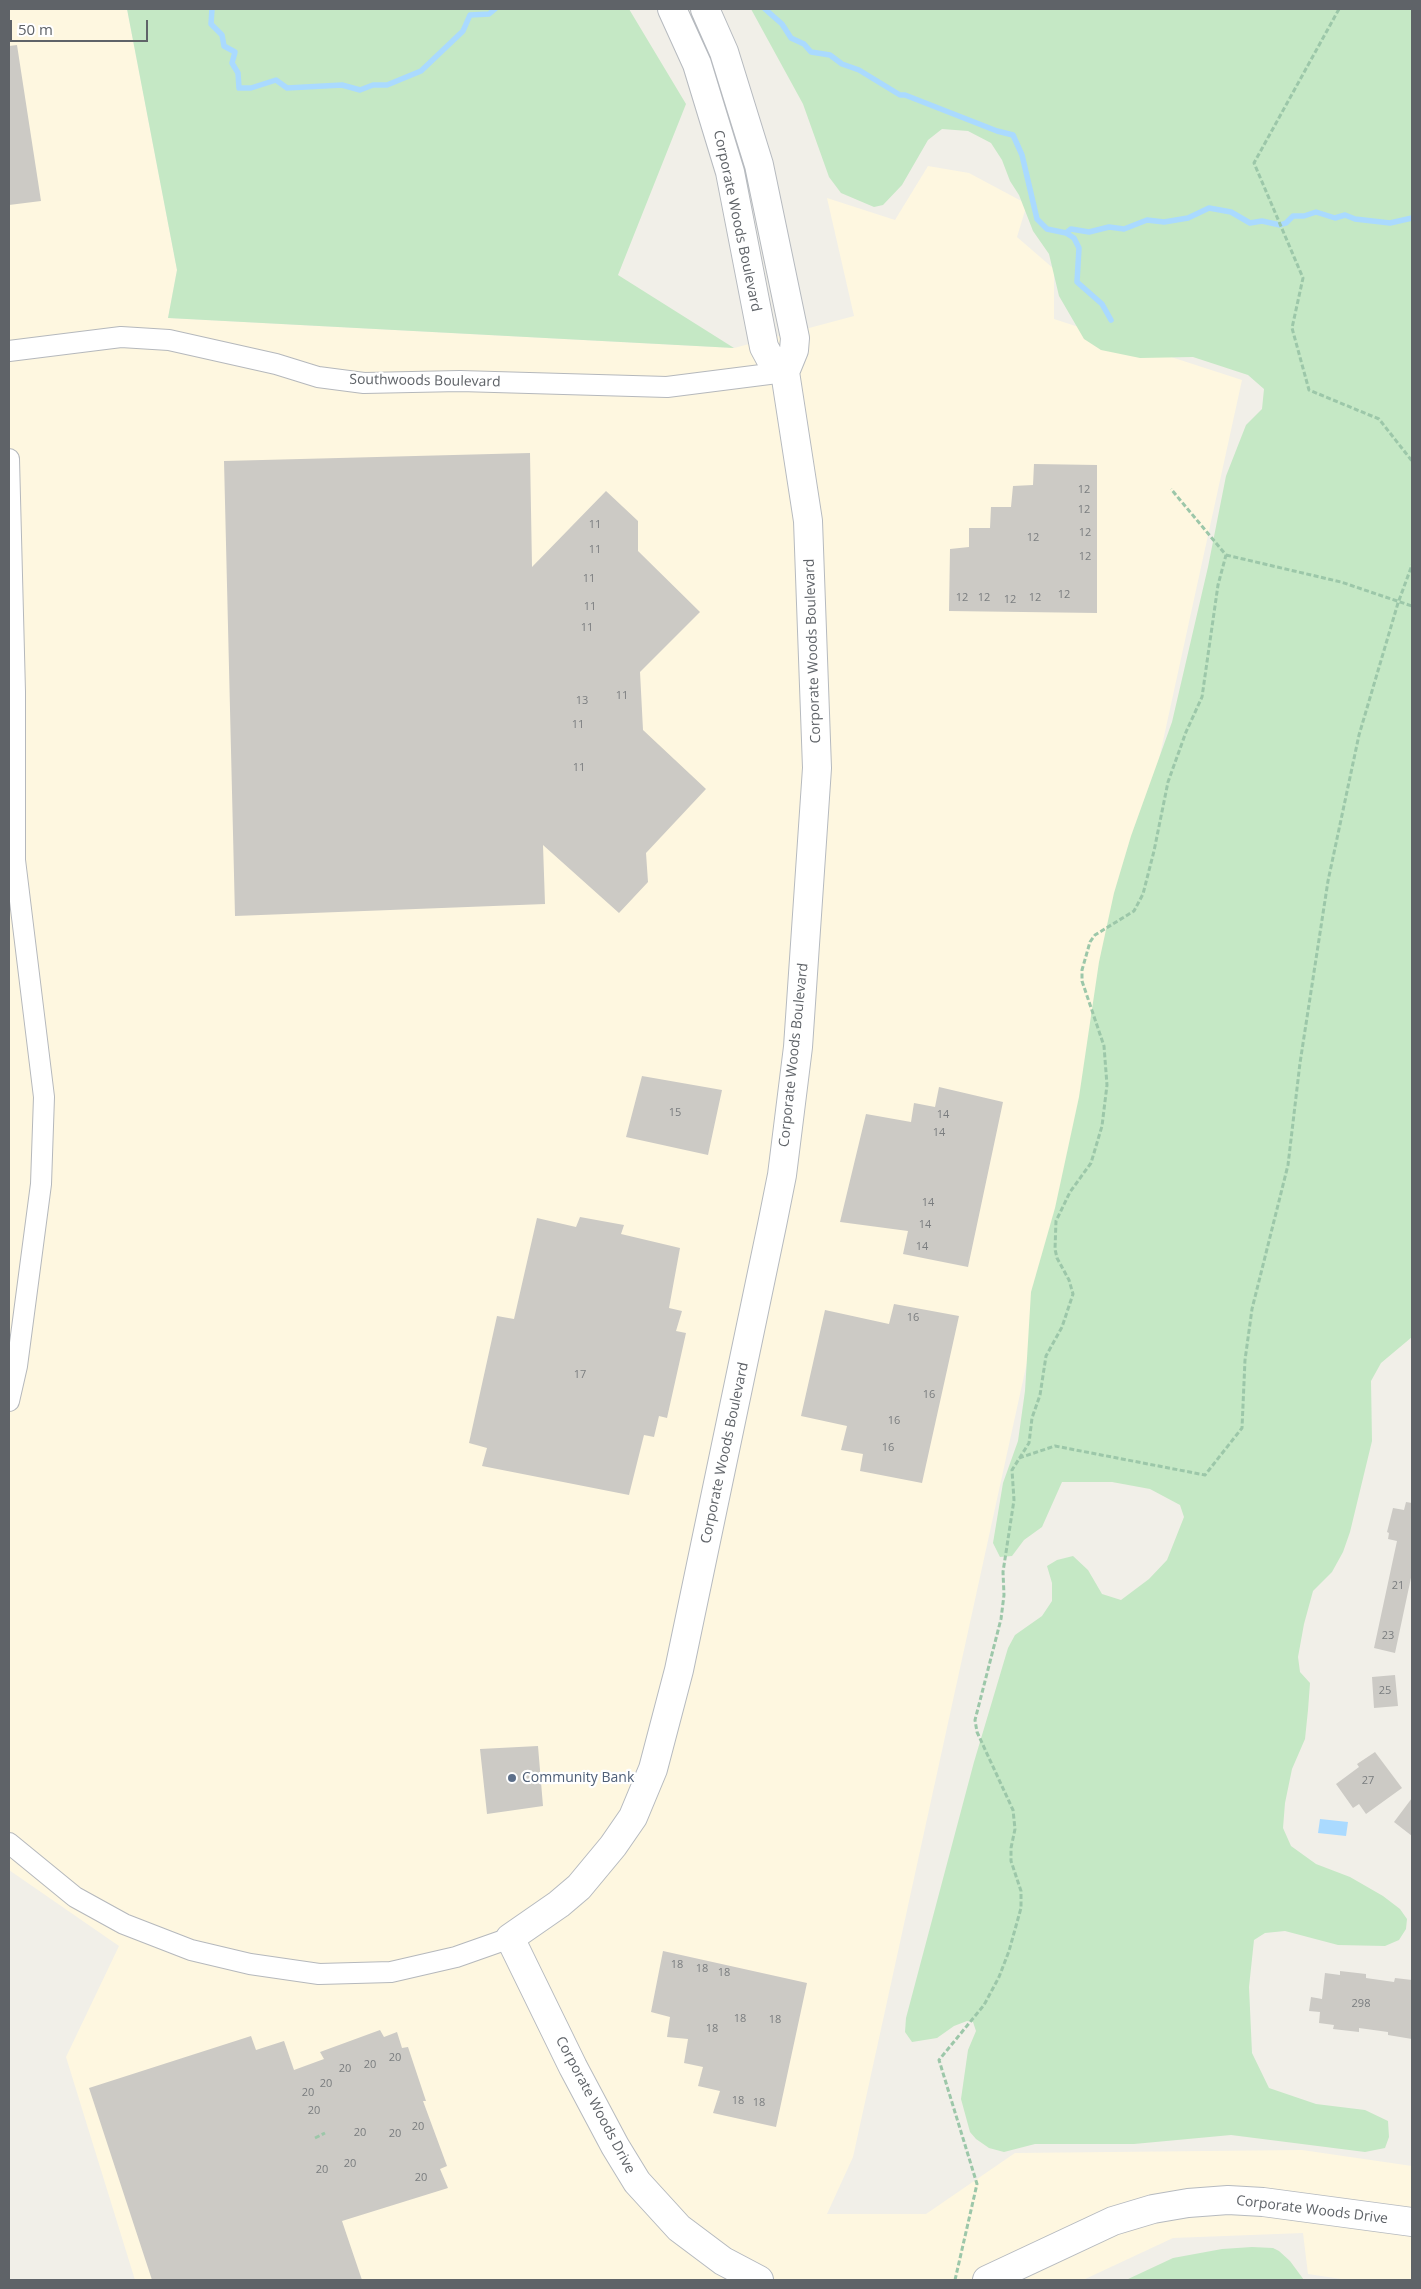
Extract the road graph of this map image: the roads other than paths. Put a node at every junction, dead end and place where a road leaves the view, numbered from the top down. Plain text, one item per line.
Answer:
1 (672, 9) edge
2 (705, 9) edge
3 (9, 351) edge
4 (785, 372) junction
5 (9, 459) edge
6 (9, 1401) edge
7 (9, 1843) edge
8 (510, 1938) junction
9 (1412, 2222) edge
10 (759, 2280) edge
11 (987, 2280) edge

1 - 4 street, Corporate Woods Boulevard
2 - 4 street
3 - 4 street, Southwoods Boulevard
4 - 8 street, Corporate Woods Boulevard
5 - 6 street
7 - 8 street, Corporate Woods Boulevard
8 - 10 street, Corporate Woods Drive
9 - 11 street, Corporate Woods Drive

